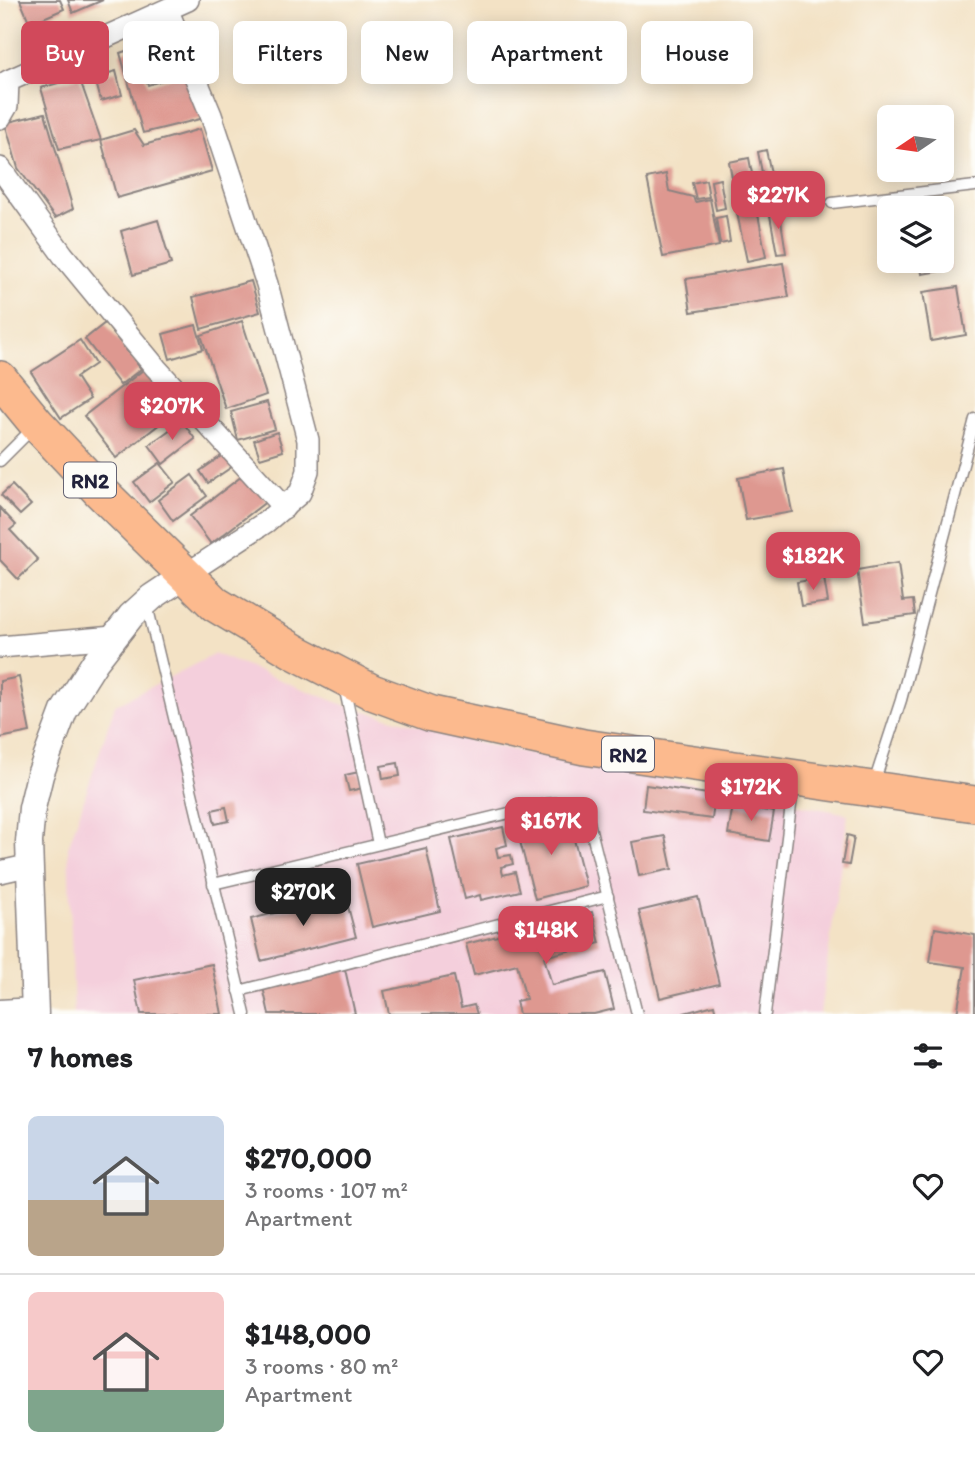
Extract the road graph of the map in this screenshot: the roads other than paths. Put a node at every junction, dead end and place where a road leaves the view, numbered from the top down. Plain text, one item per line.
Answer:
1 (188, 0) edge
2 (168, 10) junction
3 (4, 75) edge
4 (0, 118) edge
5 (0, 168) edge
6 (975, 186) edge
7 (832, 203) dead end
8 (0, 379) edge
9 (975, 419) edge
10 (37, 424) junction
11 (0, 461) edge
12 (284, 508) junction
13 (185, 575) junction
14 (146, 603) junction
15 (113, 637) junction
16 (0, 647) edge
17 (342, 678) junction
18 (794, 778) junction
19 (873, 789) junction
20 (975, 804) edge
21 (378, 844) junction
22 (31, 865) junction
23 (0, 872) edge
24 (213, 884) junction
25 (608, 896) junction
26 (239, 991) junction
27 (34, 1012) edge
28 (0, 1013) edge
29 (244, 1014) edge
30 (637, 1014) edge
31 (765, 1014) edge

1 - 2 street
2 - 3 street
2 - 12 street
3 - 4 street
5 - 12 street
6 - 7 lane
8 - 10 highway, RN2
9 - 19 lane
10 - 11 lane
10 - 13 highway, RN2
12 - 13 street
13 - 14 street
13 - 17 highway, RN2
14 - 15 street
14 - 24 lane
15 - 16 street
15 - 22 street
17 - 18 highway, RN2
17 - 21 lane
18 - 19 highway, RN2
18 - 31 lane
19 - 20 highway, RN2
21 - 24 lane
21 - 25 lane
22 - 23 street
22 - 27 street
24 - 26 lane
25 - 26 lane
25 - 30 lane
26 - 29 lane
27 - 28 street

